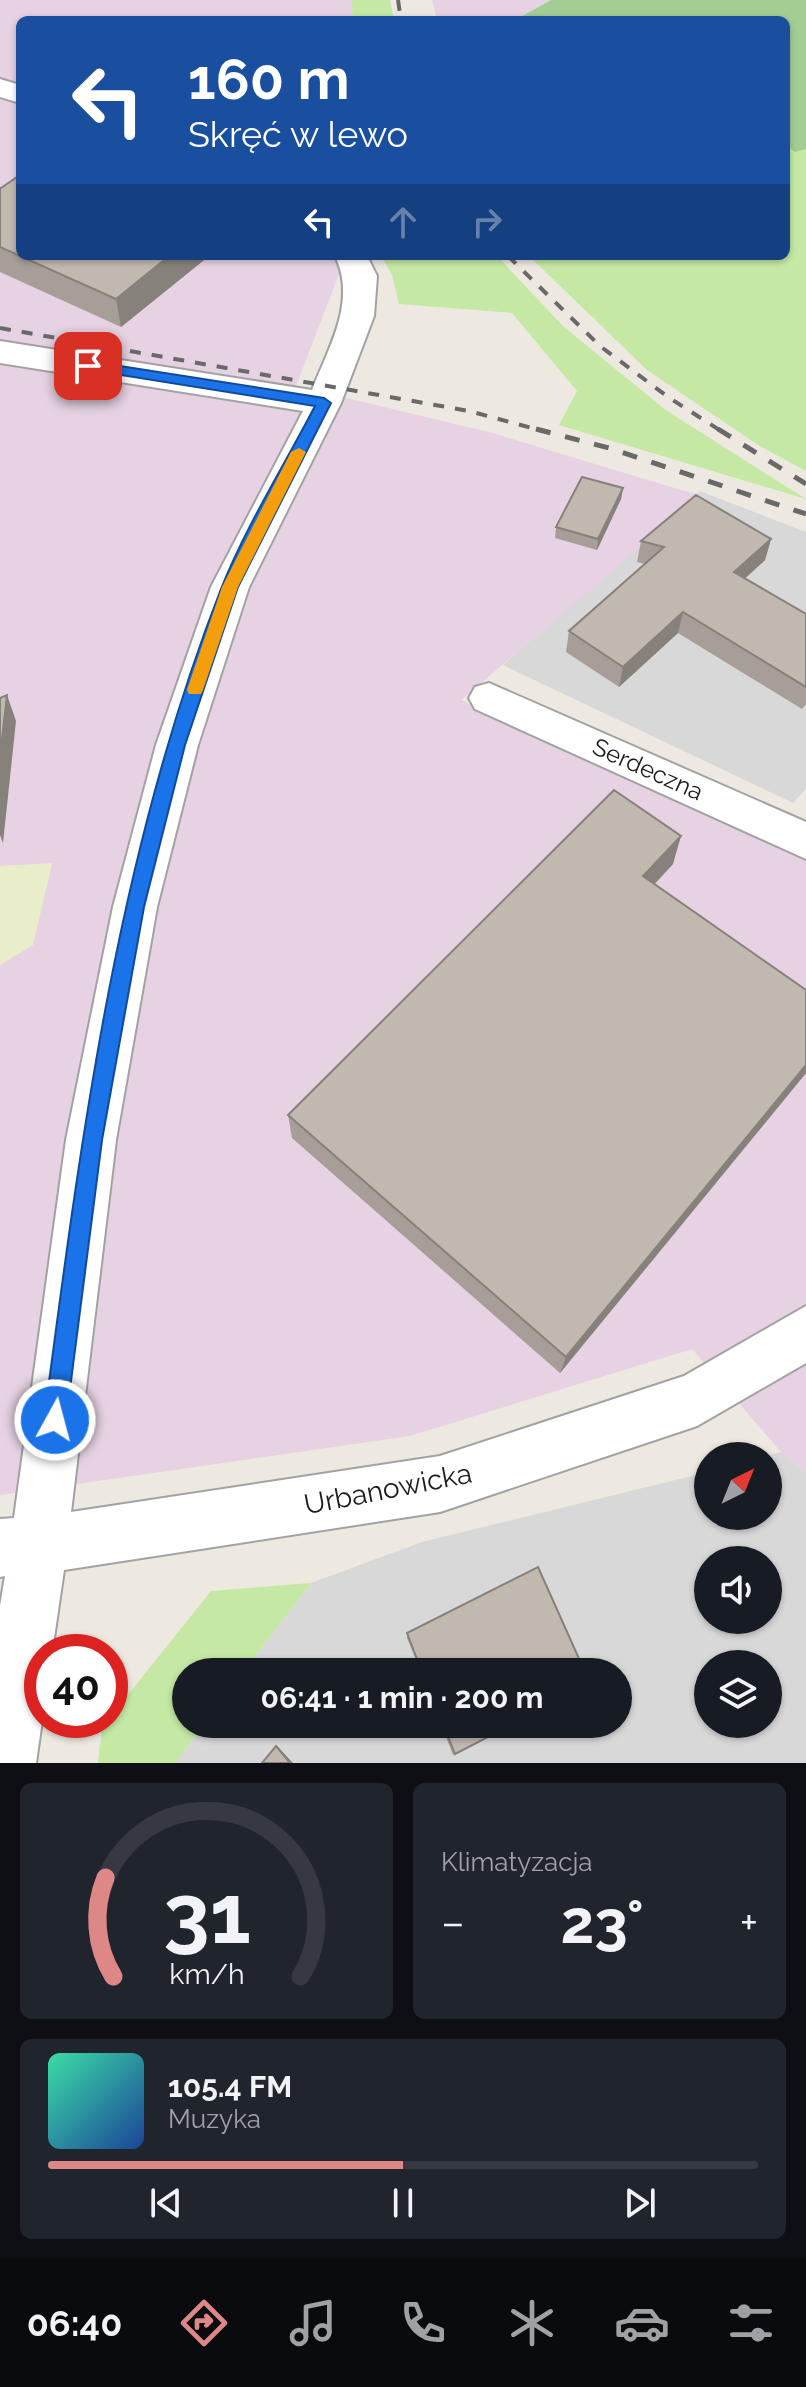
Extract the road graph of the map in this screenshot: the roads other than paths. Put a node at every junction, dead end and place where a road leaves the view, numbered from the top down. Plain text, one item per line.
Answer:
1 (353, 260) edge
2 (0, 352) edge
3 (324, 403) junction
4 (489, 698) dead end
5 (806, 841) edge
6 (806, 1333) edge
7 (19, 1546) edge
8 (5, 1763) edge

1 - 3 street
2 - 3 street
3 - 7 street
4 - 5 street, Serdeczna
6 - 7 street, Urbanowicka
7 - 8 street

